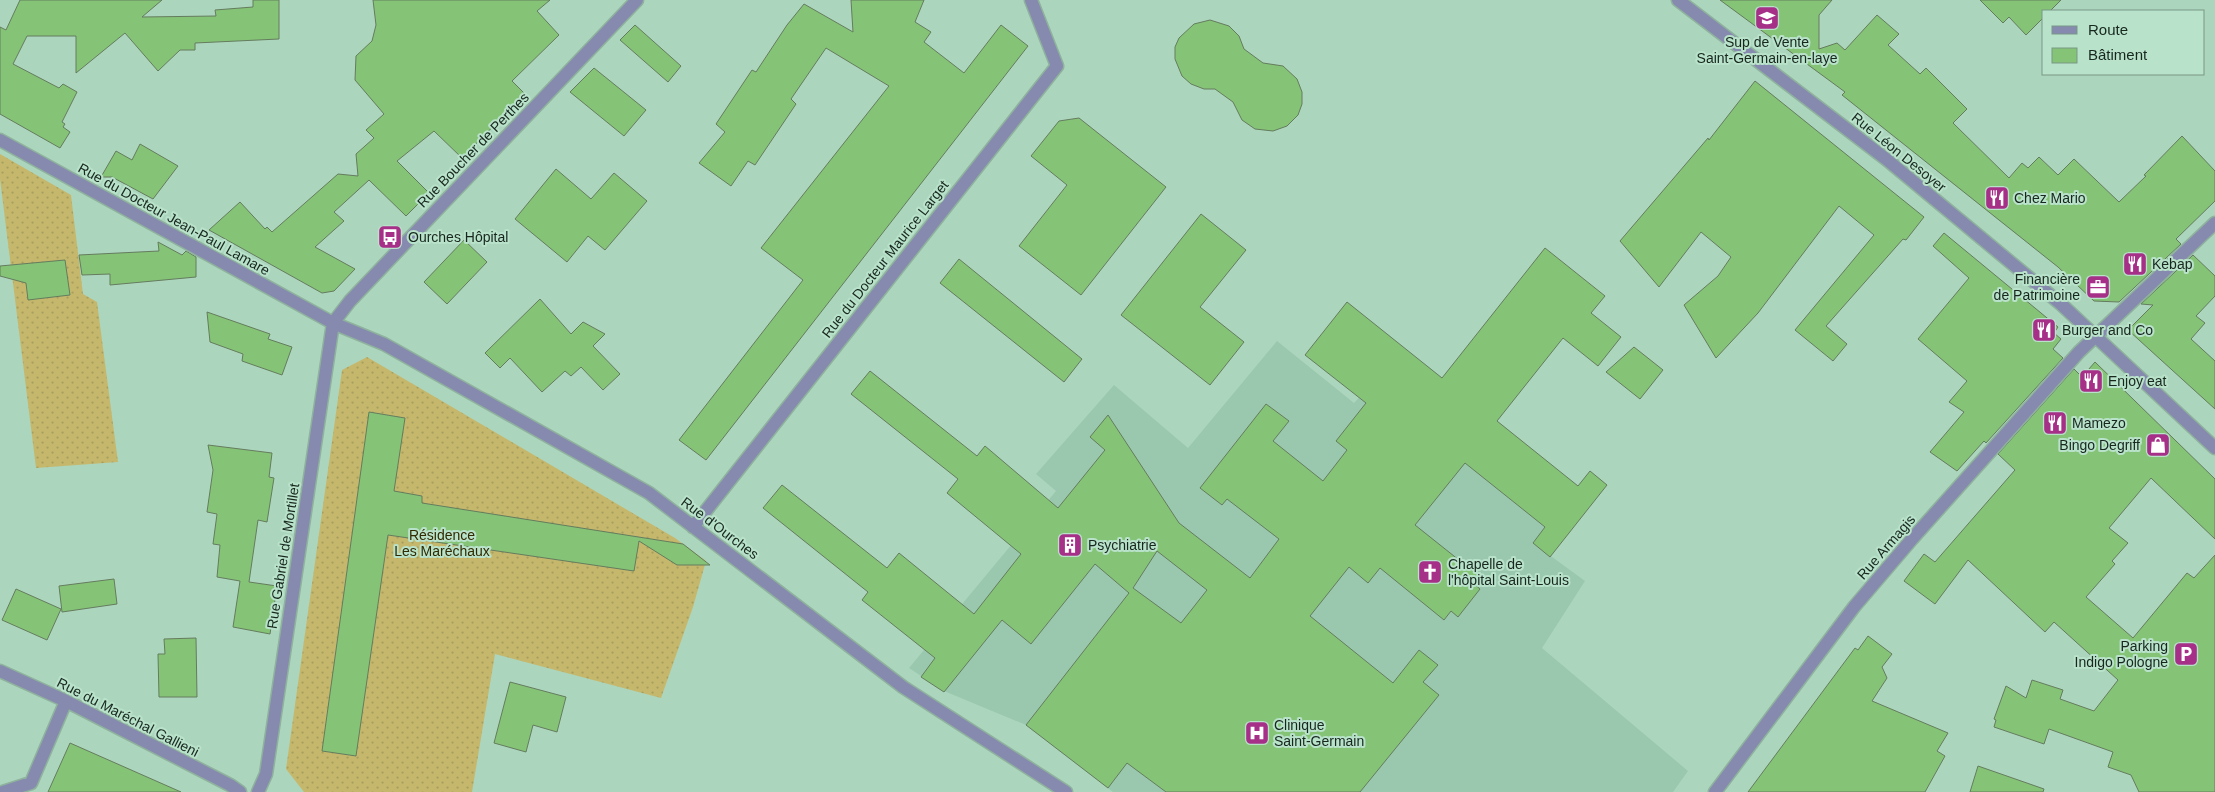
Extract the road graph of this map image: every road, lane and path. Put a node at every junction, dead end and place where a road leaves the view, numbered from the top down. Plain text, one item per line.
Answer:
1 (637, 0) edge
2 (1030, 0) edge
3 (1678, 0) edge
4 (0, 140) edge
5 (2215, 223) edge
6 (333, 323) junction
7 (2096, 336) junction
8 (2215, 448) edge
9 (693, 527) junction
10 (0, 671) edge
11 (66, 701) junction
12 (3, 792) edge
13 (240, 792) edge
14 (258, 792) edge
15 (1066, 792) edge
16 (1716, 792) edge

1 - 6 street, Rue Boucher de Perthes
2 - 9 street, Rue du Docteur Maurice Larget
3 - 7 street, Rue Léon Desoyer
4 - 6 street, Rue du Docteur Jean-Paul Lamare
5 - 7 street, Rue Armagis
6 - 9 street, Rue d'Ourches
6 - 14 street, Rue Gabriel de Mortillet
7 - 8 street, Rue Léon Desoyer
7 - 16 street, Rue Armagis
9 - 15 street, Rue d'Ourches
10 - 11 street, Rue du Maréchal Gallieni
11 - 12 street
11 - 13 street, Rue du Maréchal Gallieni

